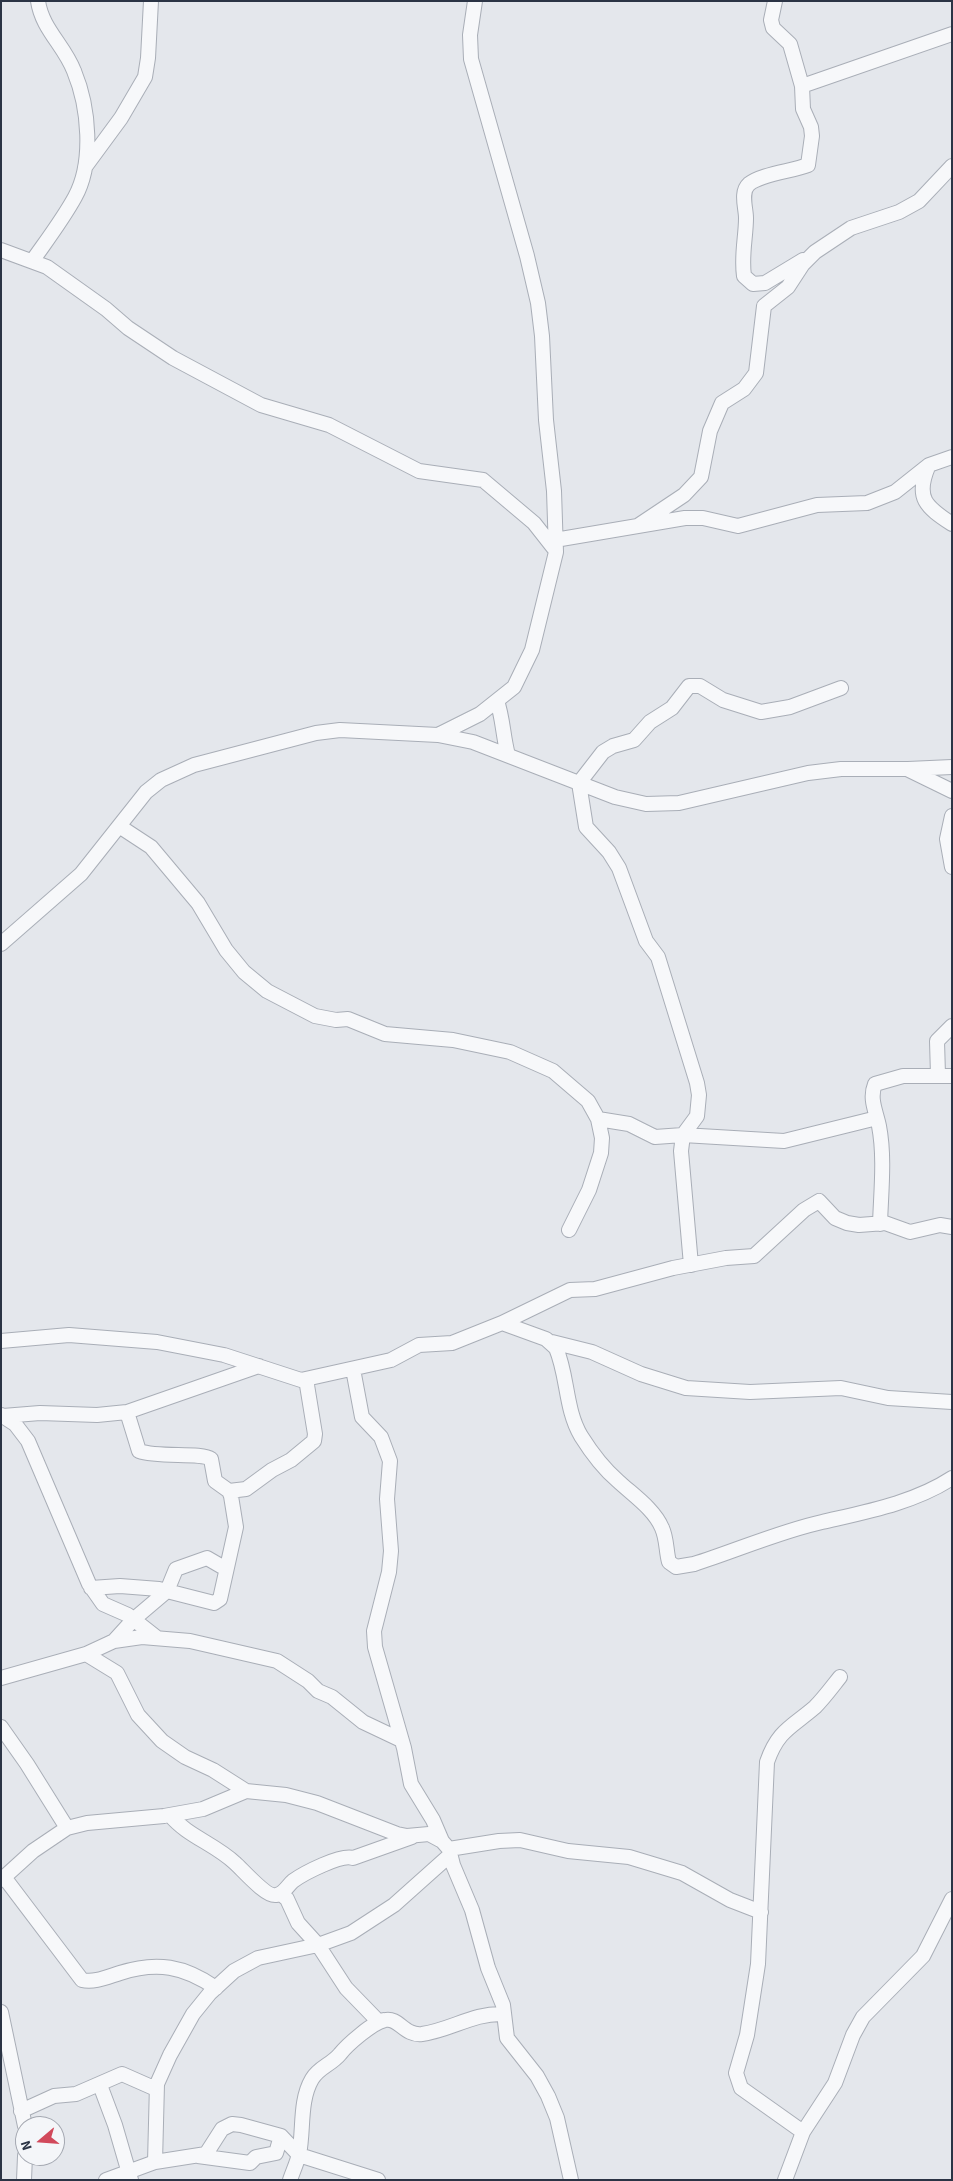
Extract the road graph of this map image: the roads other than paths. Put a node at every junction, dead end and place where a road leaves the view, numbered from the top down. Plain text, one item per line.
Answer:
1 (38, 1) edge
2 (151, 1) edge
3 (475, 1) edge
4 (775, 1) edge
5 (952, 34) edge
6 (802, 86) junction
7 (952, 166) edge
8 (84, 168) junction
9 (1, 250) edge
10 (808, 257) junction
11 (33, 260) junction
12 (952, 457) edge
13 (929, 465) junction
14 (952, 524) edge
15 (639, 525) junction
16 (556, 546) junction
17 (842, 688) dead end
18 (497, 701) junction
19 (438, 735) junction
20 (508, 755) junction
21 (952, 767) edge
22 (908, 769) junction
23 (580, 784) junction
24 (952, 791) edge
25 (952, 816) edge
26 (119, 826) junction
27 (952, 867) edge
28 (1, 944) edge
29 (952, 1026) edge
30 (945, 1076) edge
31 (877, 1118) junction
32 (598, 1119) junction
33 (683, 1135) junction
34 (880, 1224) junction
35 (952, 1227) edge
36 (569, 1230) dead end
37 (691, 1265) junction
38 (502, 1323) junction
39 (1, 1341) edge
40 (552, 1342) junction
41 (259, 1366) junction
42 (353, 1369) junction
43 (306, 1379) junction
44 (952, 1402) edge
45 (127, 1412) junction
46 (23, 1414) junction
47 (2, 1415) edge
48 (21, 1430) junction
49 (952, 1478) edge
50 (229, 1491) junction
51 (226, 1569) junction
52 (91, 1588) junction
53 (167, 1591) junction
54 (134, 1619) junction
55 (156, 1637) junction
56 (114, 1641) junction
57 (86, 1654) junction
58 (840, 1676) dead end
59 (1, 1678) edge
60 (1, 1728) edge
61 (402, 1740) junction
62 (246, 1791) junction
63 (170, 1815) junction
64 (67, 1828) junction
65 (415, 1836) junction
66 (447, 1849) junction
67 (2, 1878) edge
68 (281, 1894) junction
69 (952, 1899) edge
70 (761, 1912) junction
71 (318, 1945) junction
72 (216, 1988) junction
73 (1, 2012) edge
74 (503, 2014) junction
75 (379, 2022) junction
76 (100, 2085) junction
77 (156, 2088) junction
78 (21, 2111) junction
79 (22, 2116) edge
80 (803, 2132) junction
81 (281, 2136) junction
82 (299, 2155) junction
83 (198, 2156) junction
84 (155, 2162) junction
85 (25, 2166) edge
86 (130, 2176) edge
87 (24, 2180) edge
88 (106, 2180) edge
89 (290, 2180) edge
90 (378, 2180) edge
91 (571, 2180) edge
92 (785, 2180) edge

1 - 8 street
2 - 8 street
3 - 16 street
4 - 6 street
5 - 6 street
6 - 10 street
7 - 10 street
8 - 11 street
9 - 11 street
10 - 15 street
11 - 16 street
12 - 13 street
13 - 14 street
13 - 15 street
15 - 16 street
16 - 18 street
17 - 23 street
18 - 19 street
18 - 20 street
19 - 20 street
19 - 26 street
20 - 23 street
21 - 22 street
22 - 23 street
22 - 24 street
23 - 33 street
25 - 27 street
26 - 28 street
26 - 32 street
29 - 30 street
30 - 31 street
31 - 33 street
31 - 34 street
32 - 33 street
32 - 36 street
33 - 37 street
34 - 35 street
34 - 37 street
37 - 38 street
38 - 40 street
38 - 42 street
39 - 41 street
40 - 44 street
40 - 49 street
41 - 43 street
41 - 45 street
42 - 43 street
42 - 61 street
43 - 50 street
45 - 46 street
45 - 50 street
46 - 47 street
46 - 48 street
47 - 48 street
48 - 52 street
50 - 51 street
51 - 53 street
51 - 53 street
52 - 53 street
52 - 54 street
53 - 54 street
54 - 55 street
54 - 56 street
55 - 56 street
55 - 61 street
56 - 57 street
57 - 59 street
57 - 62 street
58 - 70 street
60 - 64 street
61 - 66 street
62 - 63 street
62 - 65 street
63 - 64 street
63 - 68 street
64 - 67 street
65 - 66 street
65 - 68 street
66 - 70 street
66 - 71 street
66 - 74 street
67 - 72 street
68 - 71 street
69 - 80 street
70 - 80 street
71 - 72 street
71 - 75 street
72 - 77 street
73 - 78 street
74 - 75 street
74 - 91 street
75 - 82 street
76 - 77 street
76 - 78 street
76 - 86 street
77 - 84 street
78 - 79 street
80 - 92 street
81 - 82 street
81 - 83 street
81 - 83 street
82 - 89 street
82 - 90 street
83 - 84 street
84 - 86 street
85 - 87 street
86 - 88 street

